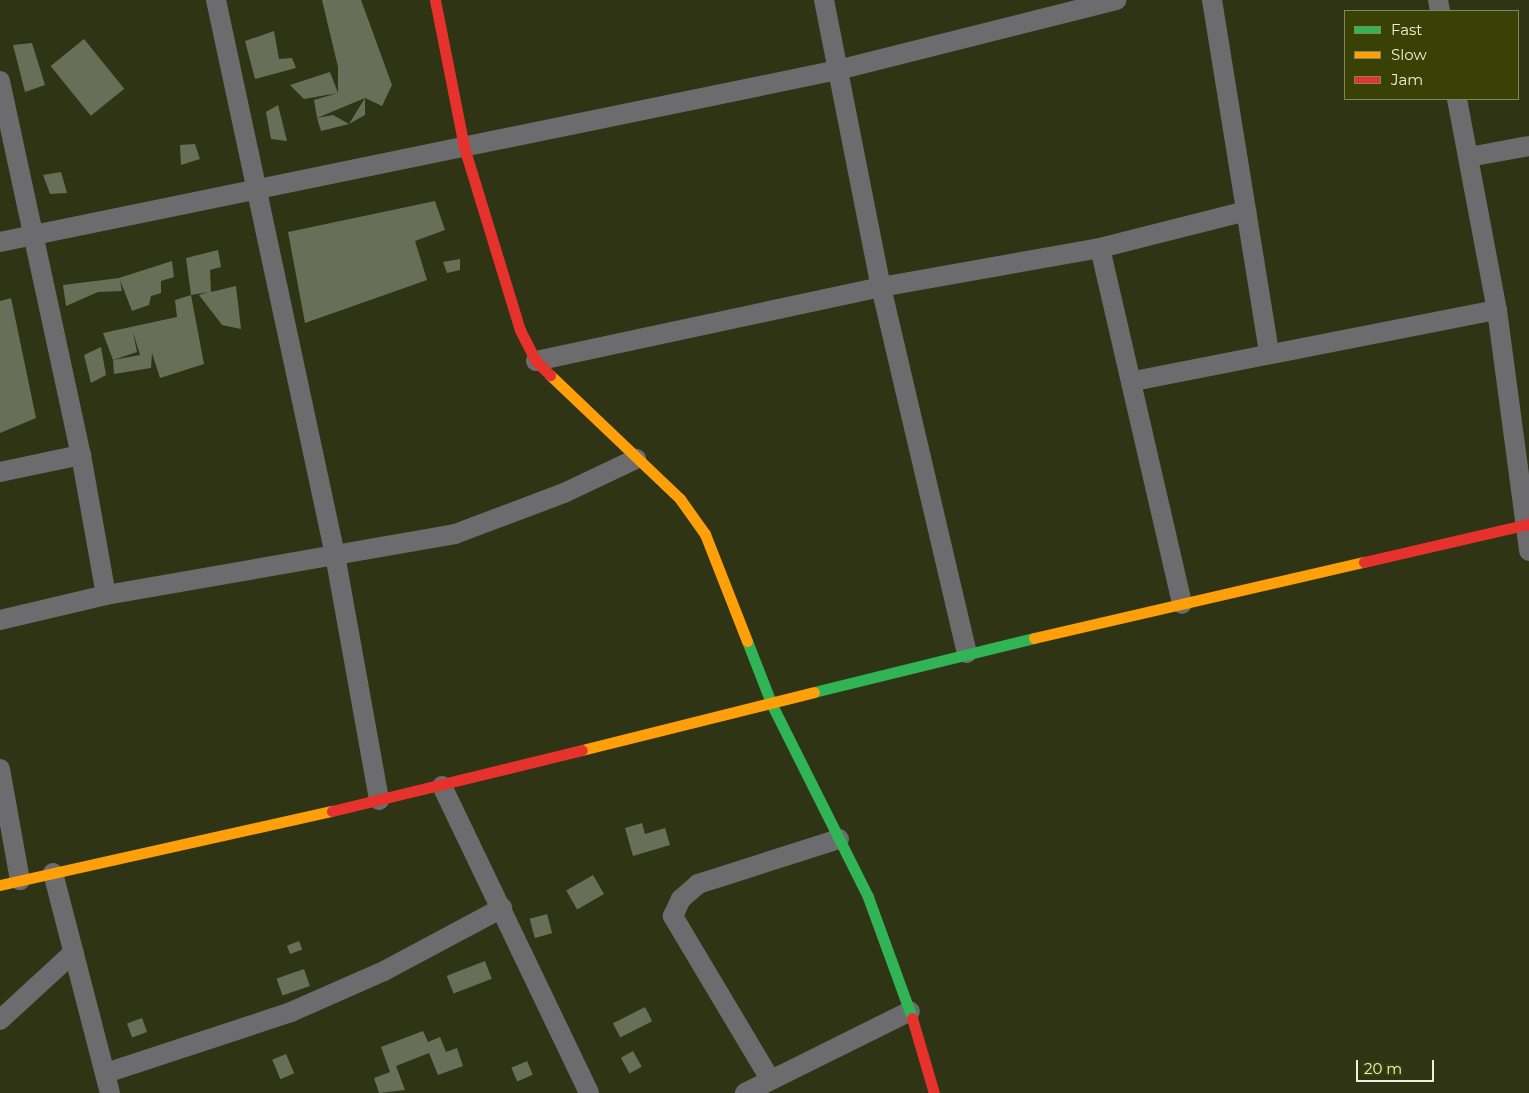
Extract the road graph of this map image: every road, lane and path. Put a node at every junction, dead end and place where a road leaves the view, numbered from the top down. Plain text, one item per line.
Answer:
1 (216, 0) edge
2 (435, 0) edge
3 (824, 0) edge
4 (1116, 0) edge
5 (1212, 0) edge
6 (838, 70) junction
7 (0, 81) edge
8 (1458, 100) edge
9 (1529, 146) edge
10 (464, 147) junction
11 (1469, 157) junction
12 (256, 187) junction
13 (1246, 211) junction
14 (30, 234) junction
15 (0, 242) edge
16 (1100, 248) junction
17 (881, 287) junction
18 (1497, 310) junction
19 (1268, 353) junction
20 (536, 361) junction
21 (1134, 381) junction
22 (81, 455) junction
23 (636, 459) junction
24 (0, 472) edge
25 (1528, 524) edge
26 (1529, 552) edge
27 (335, 555) junction
28 (106, 595) junction
29 (1182, 604) junction
30 (0, 620) edge
31 (967, 653) junction
32 (772, 705) junction
33 (0, 769) edge
34 (442, 786) junction
35 (380, 800) junction
36 (839, 839) junction
37 (53, 873) junction
38 (20, 880) junction
39 (0, 885) edge
40 (502, 908) junction
41 (74, 952) junction
42 (910, 1011) junction
43 (0, 1020) edge
44 (106, 1073) junction
45 (770, 1079) junction
46 (110, 1093) edge
47 (589, 1093) edge
48 (745, 1093) edge
49 (934, 1093) edge

1 - 12 street
2 - 10 street
3 - 6 street
4 - 6 street
5 - 13 street
6 - 10 street
6 - 17 street
7 - 14 street
8 - 11 street
9 - 11 street
10 - 12 street
10 - 20 street
11 - 18 street
12 - 14 street
12 - 27 street
13 - 16 street
13 - 19 street
14 - 15 street
14 - 22 street
16 - 17 street
16 - 21 street
17 - 20 street
17 - 31 street
18 - 19 street
18 - 25 street
19 - 21 street
20 - 23 street
21 - 29 street
22 - 24 street
22 - 28 street
23 - 27 street
23 - 32 street
25 - 26 street
25 - 29 street
27 - 28 street
27 - 35 street
28 - 30 street
29 - 31 street
31 - 32 street
32 - 34 street
32 - 36 street
33 - 38 street
34 - 35 street
34 - 40 street
35 - 37 street
36 - 42 street
36 - 45 street
37 - 38 street
37 - 41 street
38 - 39 street
40 - 44 street
40 - 47 street
41 - 43 street
41 - 44 street
42 - 45 street
42 - 49 street
44 - 46 street
45 - 48 street

